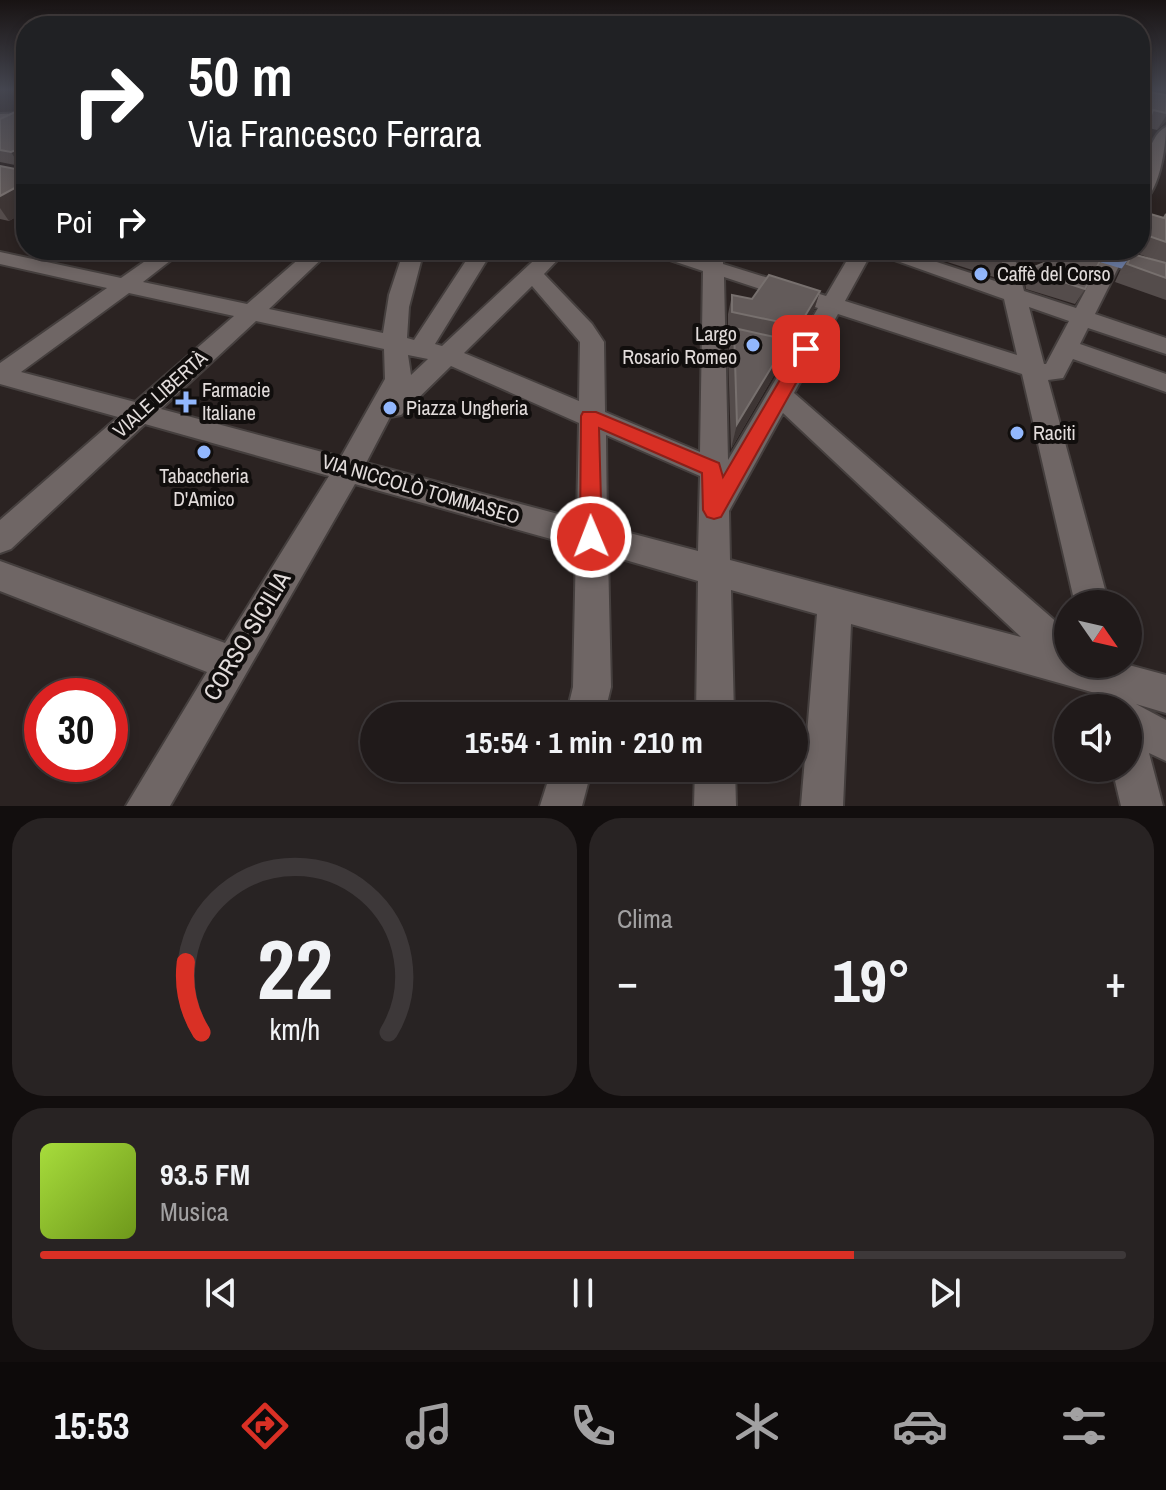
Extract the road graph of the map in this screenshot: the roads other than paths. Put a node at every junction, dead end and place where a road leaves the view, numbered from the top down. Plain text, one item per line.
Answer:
1 (1160, 136) edge
2 (1152, 179) edge
3 (0, 257) edge
4 (160, 260) edge
5 (310, 260) edge
6 (411, 260) edge
7 (477, 260) edge
8 (547, 260) edge
9 (713, 260) edge
10 (718, 260) edge
11 (857, 260) edge
12 (916, 260) edge
13 (1005, 260) edge
14 (1103, 260) edge
15 (1128, 260) edge
16 (532, 274) junction
17 (1166, 274) edge
18 (126, 285) junction
19 (1012, 287) junction
20 (831, 304) junction
21 (250, 313) junction
22 (1083, 318) junction
23 (713, 338) junction
24 (389, 339) junction
25 (424, 343) junction
26 (742, 345) edge
27 (1166, 346) edge
28 (1067, 348) junction
29 (771, 352) edge
30 (454, 355) junction
31 (801, 359) junction
32 (1031, 367) junction
33 (0, 375) edge
34 (1166, 383) edge
35 (780, 395) junction
36 (142, 411) junction
37 (590, 416) junction
38 (372, 428) junction
39 (349, 468) junction
40 (712, 469) junction
41 (714, 510) junction
42 (591, 537) junction
43 (0, 539) edge
44 (714, 571) junction
45 (0, 576) edge
46 (1088, 590) edge
47 (835, 602) junction
48 (1054, 638) edge
49 (231, 663) junction
50 (1054, 663) edge
51 (1108, 678) edge
52 (1166, 694) edge
53 (588, 702) edge
54 (715, 702) edge
55 (1142, 729) edge
56 (1166, 741) edge
57 (568, 782) edge
58 (715, 782) edge
59 (1136, 782) edge
60 (147, 806) edge
61 (561, 806) edge
62 (715, 806) edge
63 (822, 806) edge
64 (1142, 806) edge

1 - 2 street
3 - 18 street
4 - 18 street
5 - 21 street, VIALE LIBERTÀ
6 - 24 street
7 - 25 street
8 - 16 street
9 - 23 street
10 - 20 street
11 - 20 street
12 - 19 street
13 - 19 street
14 - 22 street
15 - 17 main road
16 - 30 street
16 - 37 street
18 - 21 street
18 - 33 street
19 - 22 street
19 - 32 street
20 - 31 street
20 - 32 street
21 - 24 street
21 - 36 street, VIALE LIBERTÀ
22 - 27 street
22 - 28 street
23 - 26 street
23 - 40 street
24 - 25 street
24 - 38 street
25 - 30 street
28 - 32 street
28 - 34 street
29 - 31 street
30 - 37 street
30 - 38 street
31 - 35 street
32 - 46 street
33 - 36 street, VIA NICCOLÒ TOMMASEO
35 - 41 street
35 - 48 street
36 - 39 street, VIA NICCOLÒ TOMMASEO
36 - 43 street, VIALE LIBERTÀ
37 - 40 street
37 - 42 street
38 - 39 street, CORSO SICILIA
39 - 42 street, VIA NICCOLÒ TOMMASEO
39 - 49 street, CORSO SICILIA
40 - 41 street
41 - 44 street
42 - 44 street, VIA NICCOLÒ TOMMASEO
42 - 53 street
44 - 47 street, VIA NICCOLÒ TOMMASEO
44 - 54 street
45 - 49 street
47 - 50 street, VIA NICCOLÒ TOMMASEO
47 - 63 street
49 - 60 street, CORSO SICILIA
51 - 52 street, VIA NICCOLÒ TOMMASEO
55 - 56 street
57 - 61 street
58 - 62 street
59 - 64 street

